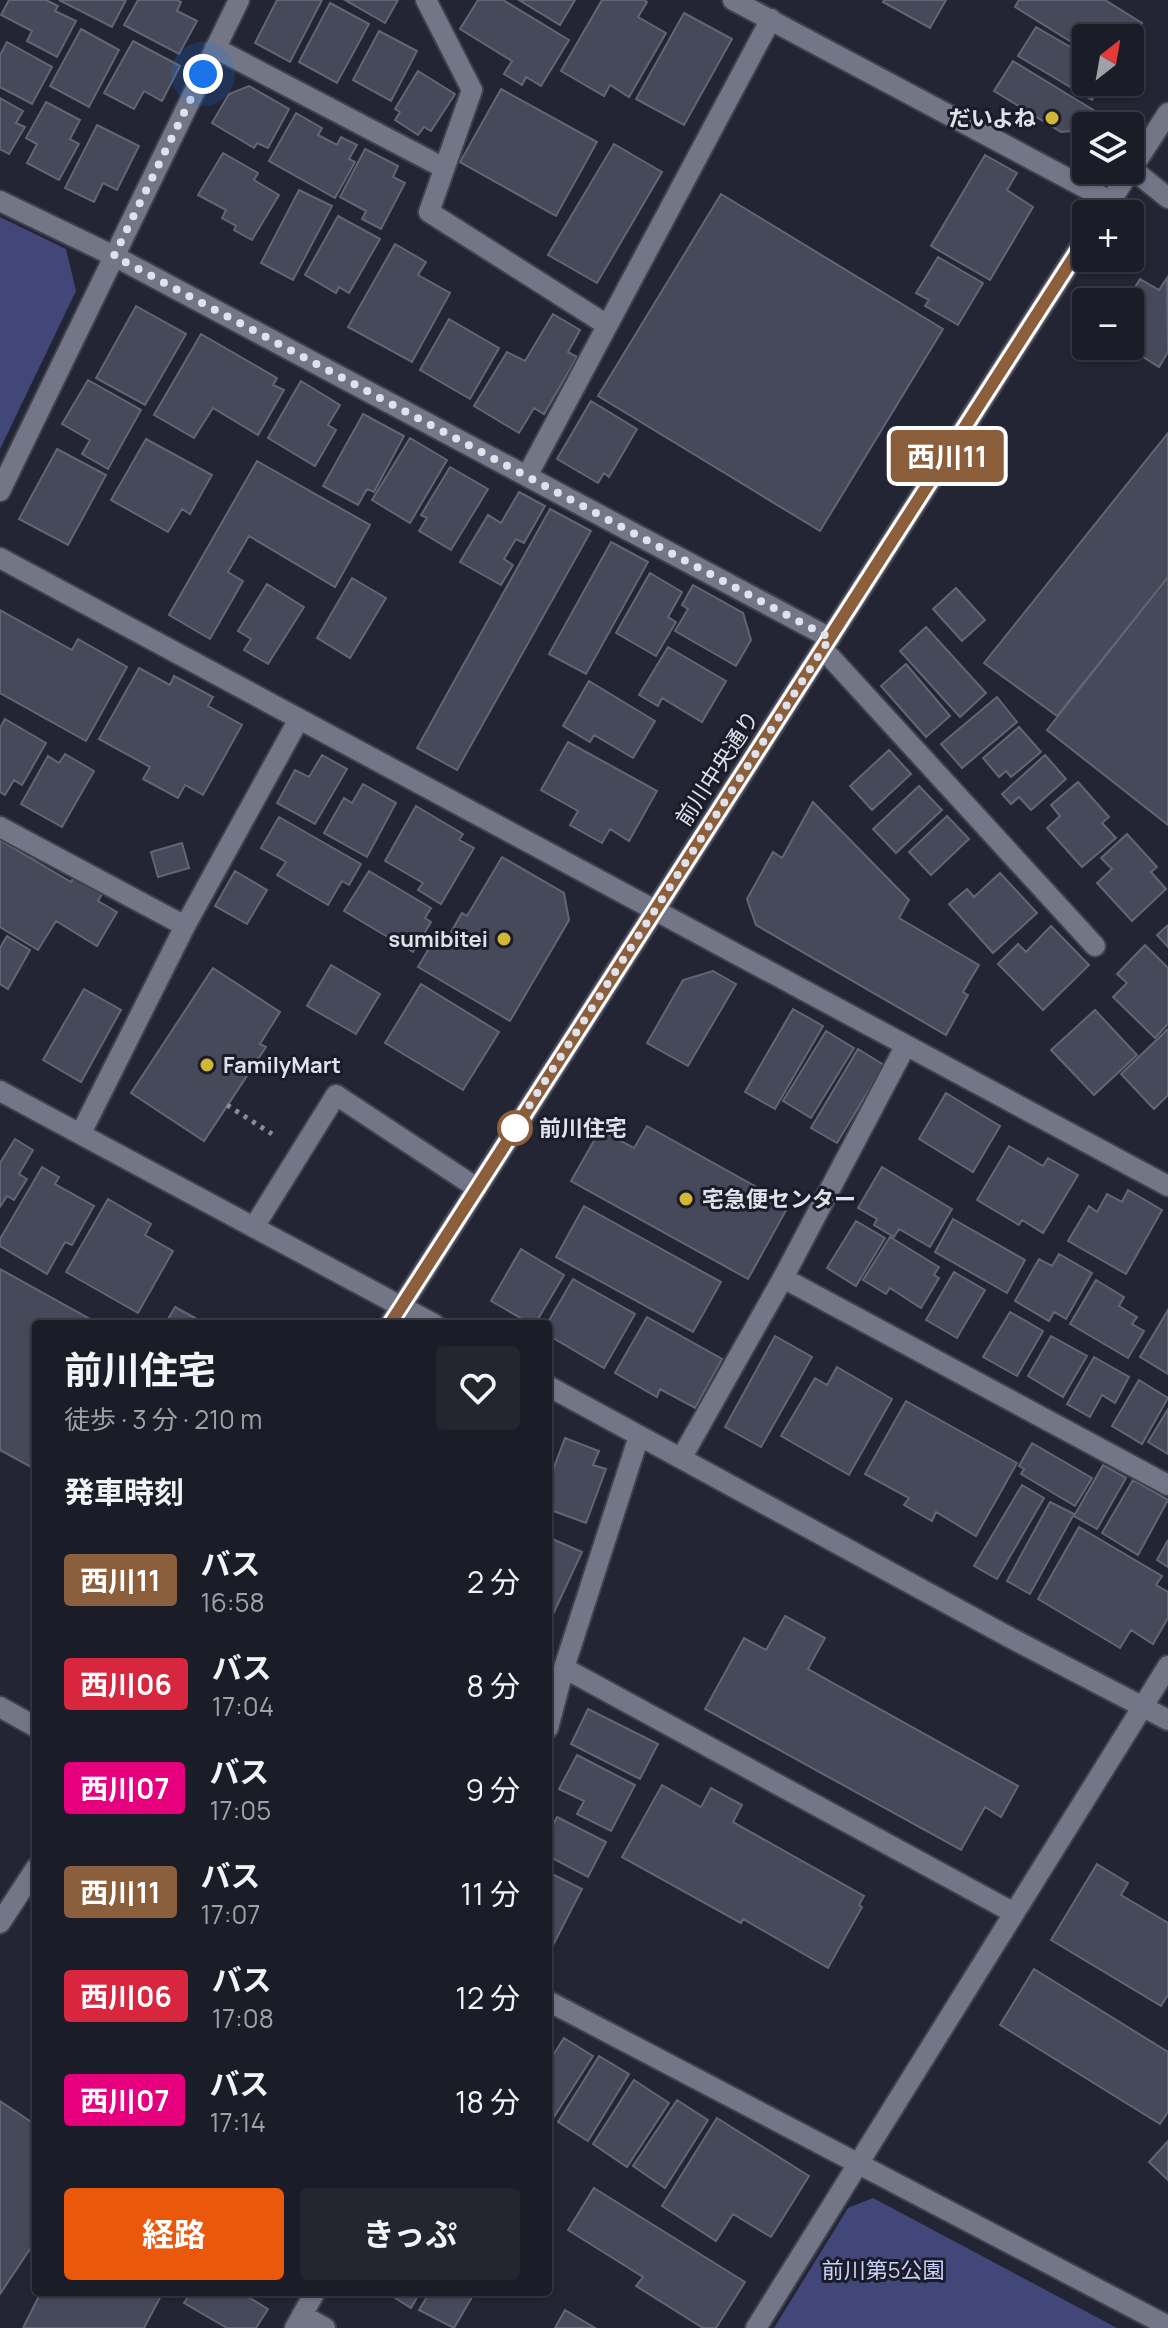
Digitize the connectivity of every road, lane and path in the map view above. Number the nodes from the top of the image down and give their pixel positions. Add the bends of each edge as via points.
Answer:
1 (239, 0) edge
2 (426, 0) edge
3 (733, 0) edge
4 (771, 19) junction
5 (215, 48) junction
6 (1168, 113) edge
7 (1144, 150) edge
8 (444, 168) junction
9 (1144, 179) edge
10 (1168, 198) edge
11 (1094, 200) edge
12 (0, 201) edge
13 (114, 256) junction
14 (1072, 260) edge
15 (607, 325) junction
16 (527, 476) junction
17 (0, 491) edge
18 (0, 558) edge
19 (826, 643) junction
20 (299, 719) junction
21 (0, 827) edge
22 (654, 910) junction
23 (185, 926) junction
24 (1095, 946) dead end
25 (906, 1045) junction
26 (0, 1091) edge
27 (227, 1105) dead end
28 (81, 1133) junction
29 (300, 1152) junction
30 (1168, 1186) edge
31 (477, 1188) junction
32 (254, 1227) junction
33 (783, 1278) junction
34 (396, 1315) edge
35 (417, 1320) edge
36 (552, 1388) edge
37 (639, 1436) junction
38 (682, 1457) junction
39 (1168, 1485) edge
40 (1168, 1666) edge
41 (564, 1668) junction
42 (1143, 1706) junction
43 (0, 1707) edge
44 (552, 1713) edge
45 (1168, 1720) edge
46 (32, 1725) edge
47 (32, 1874) edge
48 (1014, 1913) junction
49 (0, 1923) edge
50 (552, 2003) edge
51 (859, 2163) junction
52 (313, 2296) edge
53 (299, 2321) edge
54 (1168, 2326) edge
55 (325, 2328) edge
56 (756, 2328) edge

1 - 5 street
2 - 8 street via 472,90
3 - 4 street
4 - 11 street
4 - 15 street
5 - 8 street
5 - 13 street
6 - 7 street
8 - 15 street via 429,212
9 - 10 street
12 - 13 street
13 - 16 street
13 - 17 street
14 - 19 street, 前川中央通り
15 - 16 street
16 - 19 street
18 - 20 street
19 - 22 street, 前川中央通り
19 - 24 street
20 - 22 street
20 - 23 street
21 - 23 street
22 - 25 street
22 - 31 street, 前川中央通り
23 - 28 street
25 - 30 street
25 - 33 street
26 - 28 street
27 - 29 path
28 - 32 street
29 - 31 street via 336,1095
29 - 32 street
31 - 34 street, 前川中央通り
32 - 34 street
33 - 38 street
33 - 39 street
34 - 35 street
36 - 37 street
37 - 38 street
37 - 41 street
38 - 42 street
40 - 42 street
41 - 44 street
41 - 48 street
42 - 45 street
42 - 48 street
43 - 46 street
47 - 49 street
48 - 51 street
50 - 51 street
51 - 54 street
51 - 56 street
52 - 53 street
53 - 55 street

